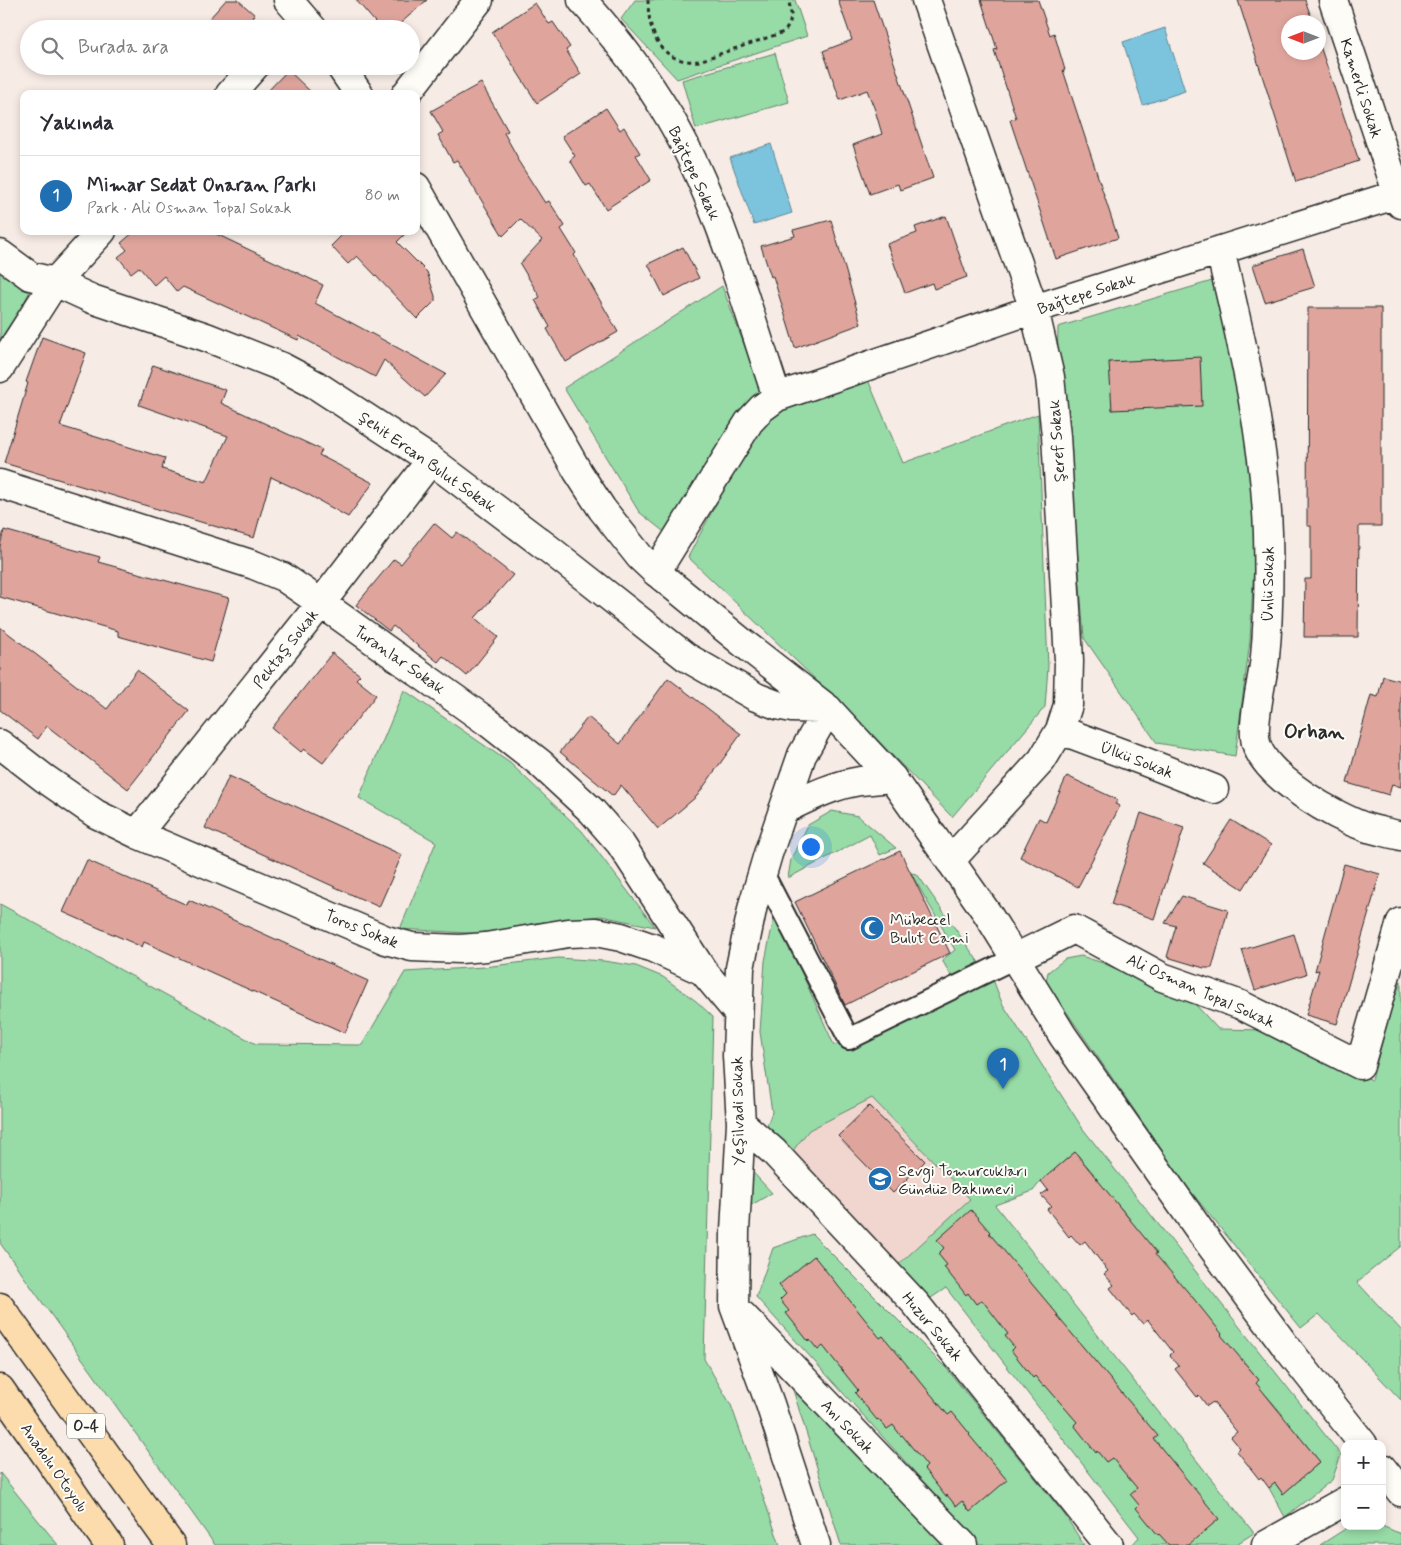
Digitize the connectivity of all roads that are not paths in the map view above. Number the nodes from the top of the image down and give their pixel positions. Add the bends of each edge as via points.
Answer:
1 (479, 0) edge
2 (582, 0) edge
3 (926, 0) edge
4 (1333, 0) edge
5 (247, 75) edge
6 (346, 75) edge
7 (234, 90) edge
8 (356, 90) edge
9 (409, 90) edge
10 (420, 194) edge
11 (1399, 199) edge
12 (98, 235) edge
13 (1220, 250) junction
14 (0, 254) edge
15 (55, 282) junction
16 (1034, 309) junction
17 (0, 368) edge
18 (777, 397) junction
19 (431, 460) junction
20 (0, 484) edge
21 (656, 572) junction
22 (321, 603) junction
23 (828, 709) junction
24 (1060, 730) junction
25 (0, 744) edge
26 (892, 778) junction
27 (1214, 789) dead end
28 (783, 810) junction
29 (137, 834) junction
30 (1401, 836) edge
31 (950, 861) junction
32 (762, 873) junction
33 (1401, 922) edge
34 (1015, 958) junction
35 (703, 971) junction
36 (738, 1013) junction
37 (741, 1123) junction
38 (734, 1306) junction
39 (0, 1307) edge
40 (0, 1388) edge
41 (1360, 1440) edge
42 (1341, 1503) edge
43 (1279, 1542) edge
44 (109, 1545) edge
45 (171, 1545) edge
46 (816, 1545) edge
47 (962, 1545) edge
48 (1108, 1545) edge

1 - 9 street
2 - 18 street, Bağtepe Sokak via 638,69 686,148 722,232
3 - 16 street, Şeref Sokak
4 - 11 street, Kamerli Sokak
5 - 7 street
6 - 8 street
10 - 21 street via 578,472 618,529
11 - 13 street, Bağtepe Sokak
12 - 15 street
13 - 16 street, Bağtepe Sokak
13 - 30 street, Ünlü Sokak via 1242,344 1265,476 1268,603 1256,743 1263,757 1280,776 1308,798 1367,828
14 - 15 street, Şehit Ercan Bulut Sokak via 30,276
15 - 17 street
15 - 19 street, Şehit Ercan Bulut Sokak via 92,299 282,367 316,385
16 - 18 street, Bağtepe Sokak
16 - 24 street, Şeref Sokak via 1050,377 1057,446 1069,660 1068,706
18 - 21 street, Bağtepe Sokak via 749,422
19 - 22 street, Pektaş Sokak
19 - 23 street, Şehit Ercan Bulut Sokak via 686,657 777,706
20 - 22 street, Turanlar Sokak via 254,564 283,577
21 - 23 street
22 - 29 street, Pektaş Sokak
22 - 35 street, Turanlar Sokak via 489,723 540,763 592,811 620,843
23 - 26 street
23 - 28 street, Yeşilvadi Sokak via 802,755
24 - 27 street, Ülkü Sokak
24 - 31 street, Şeref Sokak via 1042,760
25 - 29 street, Toros Sokak via 96,814
26 - 28 street via 838,787
26 - 31 street
28 - 32 street, Yeşilvadi Sokak
29 - 35 street, Toros Sokak via 386,940 412,947 486,947 568,932 596,932 653,948
31 - 34 street
32 - 34 street via 850,1039
32 - 36 street, Yeşilvadi Sokak via 740,968
33 - 34 street, Ali Osman Topal Sokak via 1360,1065 1241,1005 1162,977 1074,929
34 - 41 street via 1063,1036 1203,1235
35 - 36 street, Toros Sokak
36 - 37 street, Yeşilvadi Sokak via 736,1056
37 - 38 street, Yeşilvadi Sokak
37 - 48 street, Huzur Sokak via 774,1152 916,1304
38 - 46 street, Yeşilvadi Sokak
38 - 47 street, Anı Sokak
39 - 45 highway, O-4
40 - 44 highway, Anadolu Otoyolu
42 - 43 street

